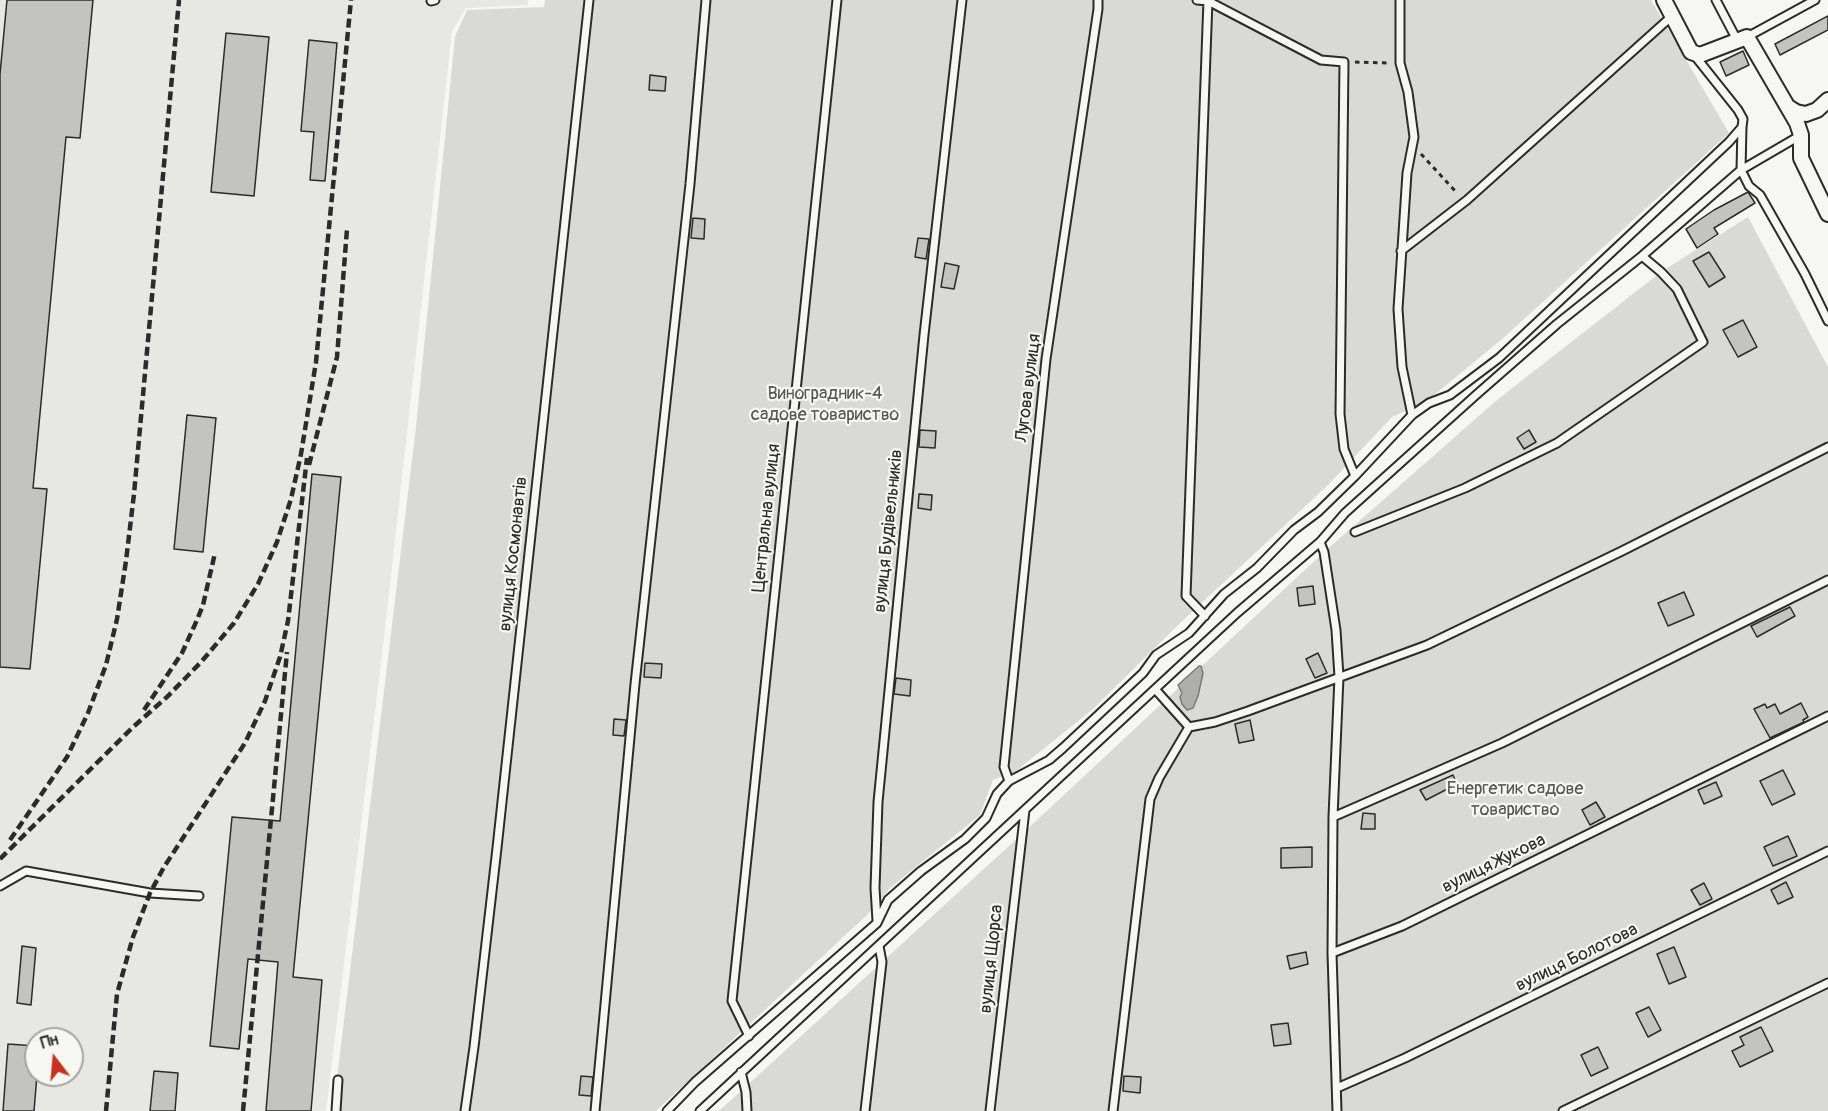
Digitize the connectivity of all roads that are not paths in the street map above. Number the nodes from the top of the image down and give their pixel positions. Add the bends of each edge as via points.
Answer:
1 (589, 0) edge
2 (706, 0) edge
3 (837, 0) edge
4 (962, 0) edge
5 (1098, 0) edge
6 (1197, 0) edge
7 (1400, 0) edge
8 (1664, 0) edge
9 (1716, 0) edge
10 (1815, 0) edge
11 (1208, 1) edge
12 (1672, 16) junction
13 (1742, 38) junction
14 (1691, 51) junction
15 (1828, 100) edge
16 (1788, 107) junction
17 (1817, 110) junction
18 (1742, 127) junction
19 (1801, 135) junction
20 (1741, 170) junction
21 (1828, 214) edge
22 (1401, 251) junction
23 (1642, 256) junction
24 (1828, 321) edge
25 (1412, 415) junction
26 (1828, 447) edge
27 (1355, 476) junction
28 (1355, 532) dead end
29 (1320, 542) junction
30 (1828, 580) edge
31 (1205, 616) junction
32 (1339, 677) junction
33 (1155, 689) junction
34 (1828, 716) edge
35 (1189, 727) junction
36 (1009, 781) junction
37 (1024, 810) junction
38 (1333, 817) junction
39 (1828, 851) edge
40 (0, 886) edge
41 (199, 896) dead end
42 (877, 924) junction
43 (879, 946) junction
44 (1332, 953) junction
45 (1828, 983) edge
46 (749, 1036) junction
47 (741, 1072) junction
48 (338, 1080) dead end
49 (1337, 1088) junction
50 (336, 1111) edge
51 (465, 1111) edge
52 (595, 1111) edge
53 (667, 1111) edge
54 (700, 1111) edge
55 (747, 1111) edge
56 (865, 1111) edge
57 (990, 1111) edge
58 (1113, 1111) edge
59 (1337, 1111) edge
60 (1563, 1111) edge

1 - 51 lane, вулиця Космонавтів
2 - 52 lane
3 - 46 lane, Центральна вулиця via 732,1001
4 - 42 lane, вулиця Будівельників via 879,790
5 - 36 lane, Лугова вулиця via 1046,359 1004,767
6 - 11 lane
7 - 22 lane via 1400,63 1414,136
8 - 12 street
9 - 13 lane
10 - 13 lane
11 - 27 lane via 1321,60 1344,62 1340,414 1344,449
11 - 31 lane via 1186,596
12 - 14 street
12 - 22 lane via 1467,200
13 - 14 street via 1700,55
13 - 16 street
14 - 18 lane via 1738,110
15 - 17 street
16 - 17 street via 1806,114
16 - 19 street
17 - 19 street
18 - 20 lane
18 - 25 lane via 1499,357 1450,395
19 - 20 lane
19 - 21 street via 1801,158
20 - 23 lane
20 - 24 lane via 1749,186 1760,195
22 - 25 lane via 1399,338
23 - 28 lane via 1677,289 1703,342 1557,443 1465,488
23 - 29 lane via 1476,394 1345,513
25 - 27 lane
26 - 32 lane via 1427,645
27 - 31 lane via 1224,594
29 - 32 lane via 1336,630
29 - 33 lane
30 - 38 lane via 1502,743
31 - 36 lane via 1189,633 1156,655 1143,673 1049,760
32 - 35 lane via 1215,722
32 - 38 lane
33 - 35 lane
33 - 37 lane
34 - 44 lane, вулиця Жукова via 1402,926
35 - 58 lane via 1150,799
36 - 42 lane via 997,794 986,818 888,900
37 - 43 lane
37 - 57 lane, вулиця Щорса
38 - 44 lane
39 - 49 lane, вулиця Болотова
40 - 41 lane via 26,871 150,893
42 - 46 lane
43 - 47 lane
43 - 56 lane via 882,962
44 - 49 lane
45 - 60 lane
46 - 53 lane
47 - 54 lane
47 - 55 lane
48 - 50 lane
49 - 59 lane

